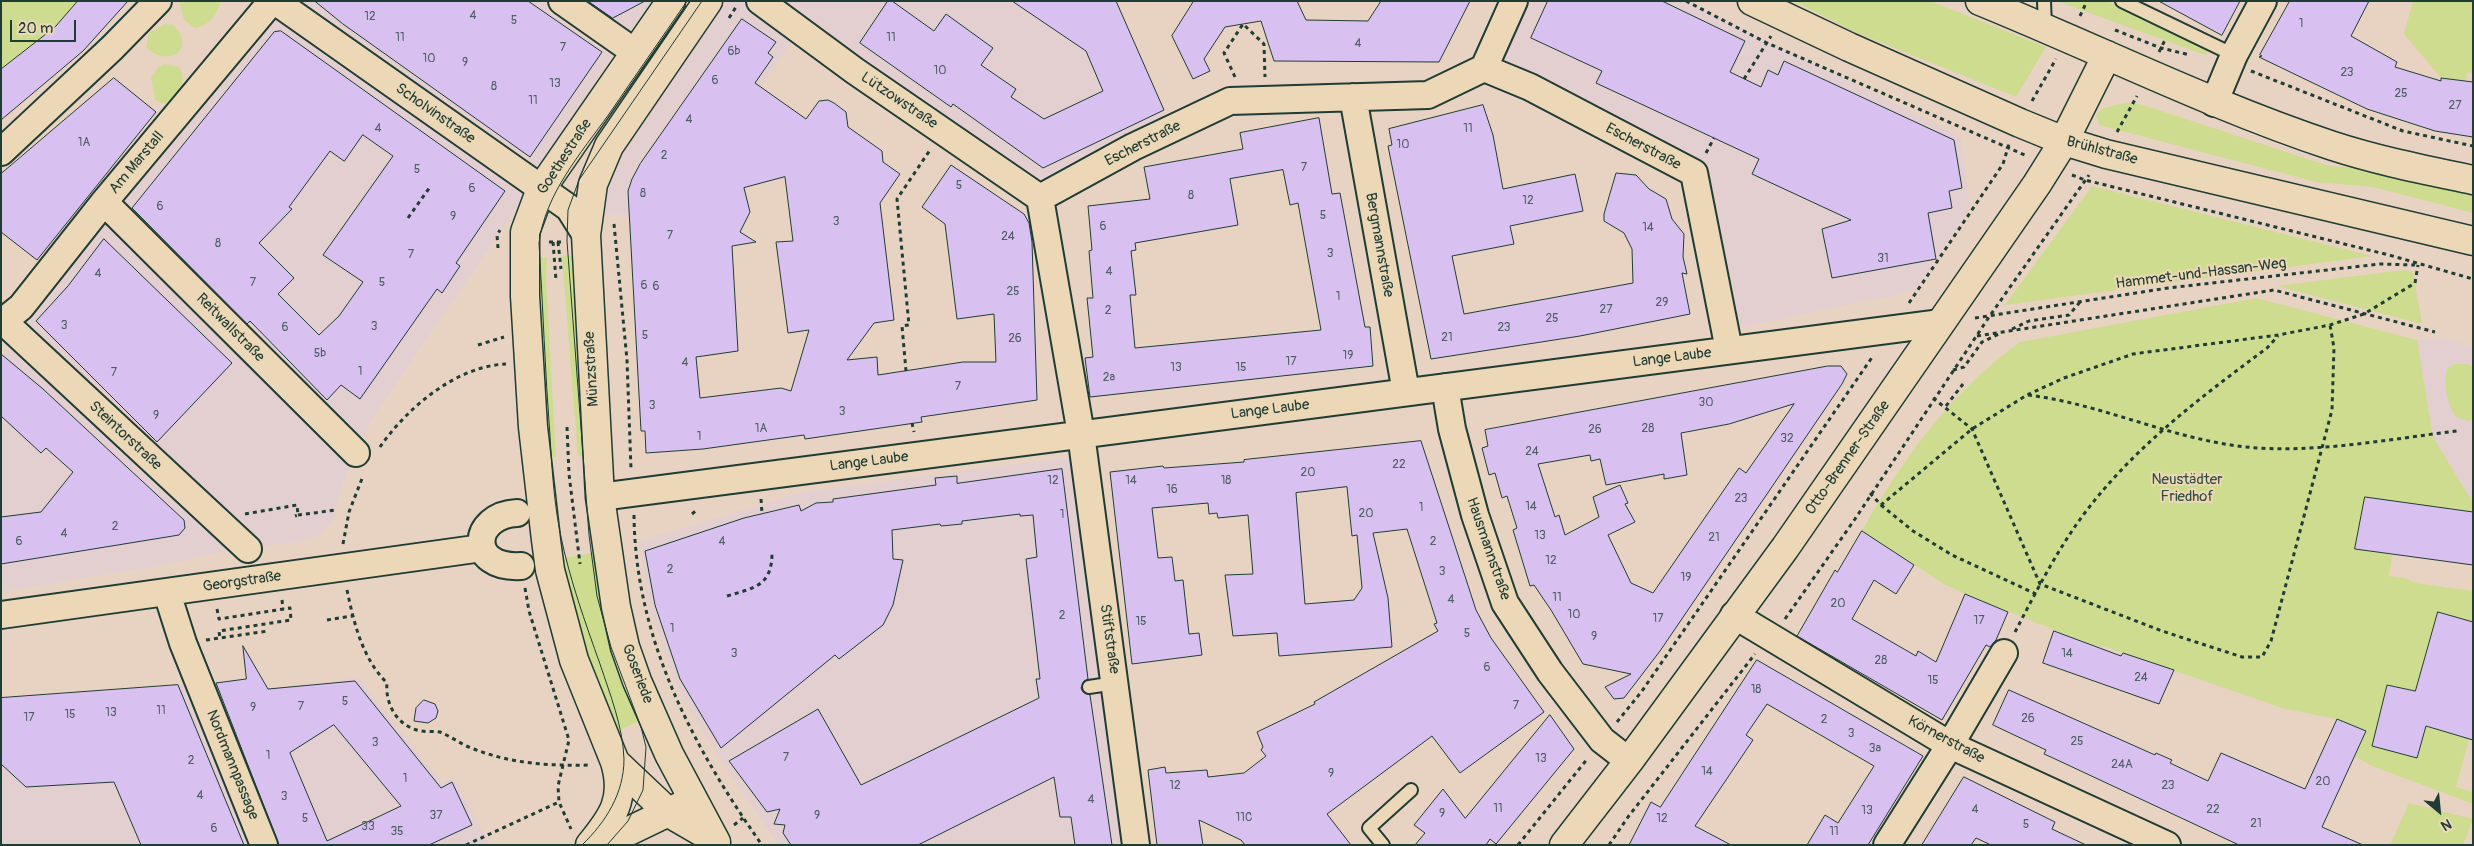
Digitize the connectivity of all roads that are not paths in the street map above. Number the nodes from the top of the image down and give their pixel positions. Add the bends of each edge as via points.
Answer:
1 (158, 1) edge
2 (274, 1) edge
3 (562, 1) edge
4 (671, 1) edge
5 (708, 1) edge
6 (760, 1) edge
7 (1514, 1) edge
8 (1752, 1) edge
9 (1980, 1) edge
10 (2122, 1) edge
11 (2263, 1) edge
12 (2056, 17) edge
13 (636, 53) junction
14 (2107, 55) junction
15 (2232, 60) junction
16 (1484, 68) junction
17 (661, 70) junction
18 (1353, 97) junction
19 (2214, 103) junction
20 (2064, 141) junction
21 (1, 152) edge
22 (2473, 180) edge
23 (541, 189) junction
24 (1040, 198) junction
25 (104, 202) junction
26 (586, 238) junction
27 (2473, 241) edge
28 (2, 322) edge
29 (1941, 323) junction
30 (1729, 350) junction
31 (1446, 387) junction
32 (1406, 392) junction
33 (1081, 434) junction
34 (356, 453) dead end
35 (600, 497) junction
36 (517, 513) dead end
37 (546, 540) joint
38 (482, 548) junction
39 (248, 549) dead end
40 (521, 566) dead end
41 (166, 593) junction
42 (1, 615) edge
43 (1734, 615) junction
44 (2004, 653) road end
45 (1114, 683) junction
46 (1089, 687) dead end
47 (1950, 745) junction
48 (1629, 761) junction
49 (606, 763) junction
50 (1411, 790) dead end
51 (694, 800) junction
52 (669, 813) junction
53 (594, 842) edge
54 (716, 842) edge
55 (1572, 842) edge
56 (264, 845) edge
57 (1136, 845) edge
58 (1383, 845) edge
59 (1887, 845) edge
60 (2167, 845) edge

1 - 21 street
2 - 23 street, Scholvinstraße
2 - 25 street, Am Marstall
3 - 13 street
4 - 13 street, Goethestraße
5 - 17 street, Goethestraße
6 - 24 street, Lützowstraße via 855,71
7 - 16 street
8 - 20 street, Brühlstraße
9 - 12 street
10 - 15 lane
11 - 15 street
12 - 14 street
13 - 17 street
13 - 23 street, Goethestraße
14 - 19 street
14 - 20 street, Otto-Brenner-Straße
15 - 19 street
16 - 18 street, Escherstraße via 1428,95
16 - 30 street, Escherstraße via 1530,87 1694,173
17 - 26 street, Goethestraße via 609,146 593,184
18 - 24 street, Escherstraße via 1230,101
18 - 32 street, Bergmannstraße
19 - 22 street via 2373,158
20 - 27 street, Brühlstraße via 2106,154
20 - 29 street, Otto-Brenner-Straße
23 - 26 street, Scholvinstraße via 569,208
23 - 37 street, Goethestraße via 524,232 511,244 528,335 533,427
24 - 33 street
25 - 28 street, Am Marstall via 21,306
25 - 34 street, Reitwallstraße
26 - 35 street, Münzstraße
28 - 39 street, Steintorstraße
29 - 30 street, Lange Laube
29 - 43 street, Otto-Brenner-Straße via 1821,497
30 - 31 street, Lange Laube
31 - 32 street, Lange Laube
31 - 48 street, Hausmannstraße via 1452,429 1475,515 1505,603 1550,672 1602,740
32 - 33 street, Lange Laube
33 - 35 street, Lange Laube
33 - 45 street, Stiftstraße
35 - 51 street, Goseriede via 606,552 625,647 669,754
36 - 38 street via 504,515 485,528 481,537
37 - 49 street, Goseriede via 550,570 574,660
38 - 40 street via 494,563
38 - 41 street, Georgstraße
41 - 42 street, Georgstraße
41 - 56 street, Nordmannpassage
43 - 47 street, Körnerstraße
43 - 48 street, Otto-Brenner-Straße
44 - 47 street
45 - 46 lane
45 - 57 street, Stiftstraße
47 - 59 street
47 - 60 street, Körnerstraße
48 - 55 street, Otto-Brenner-Straße
49 - 52 street, Goseriede
49 - 53 street via 620,780 615,809
50 - 58 lane via 1369,828
51 - 52 street
51 - 54 street, Goseriede
52 - 53 street
52 - 54 street, Goseriede

